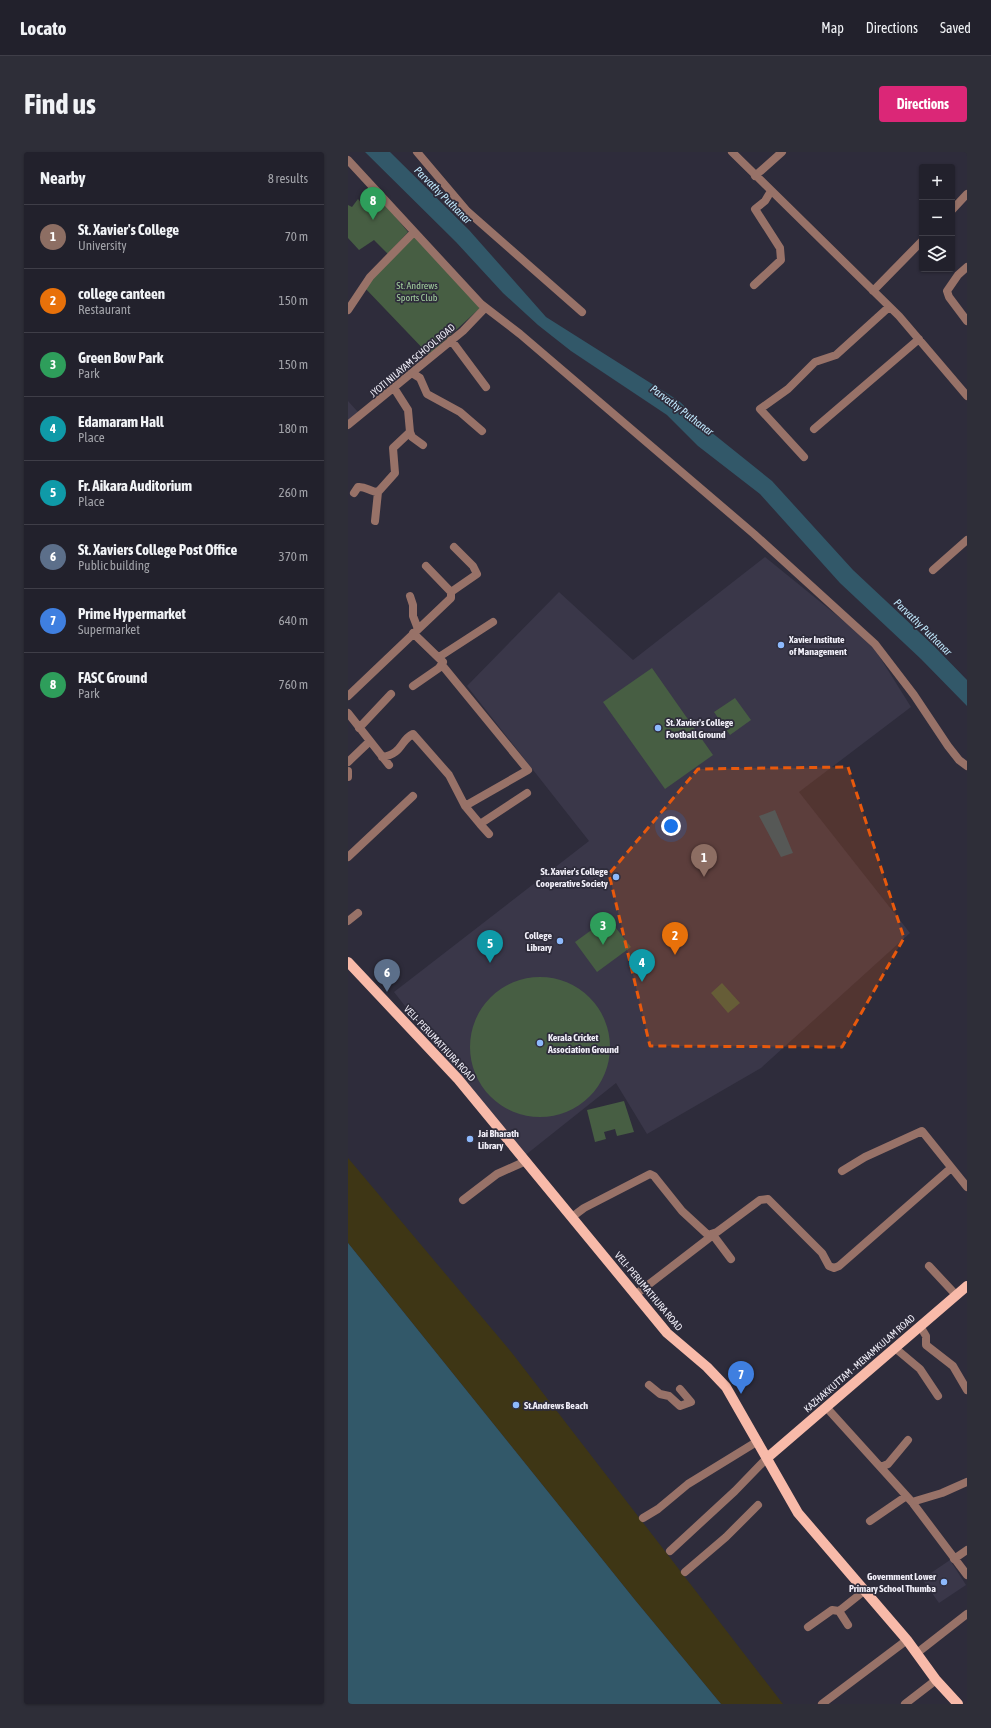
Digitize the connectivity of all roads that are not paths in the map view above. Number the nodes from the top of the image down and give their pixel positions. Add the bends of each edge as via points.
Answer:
1 (417, 152) edge
2 (782, 152) edge
3 (735, 153) edge
4 (348, 161) edge
5 (755, 176) junction
6 (771, 191) junction
7 (967, 194) edge
8 (955, 207) edge
9 (414, 232) junction
10 (919, 244) edge
11 (967, 267) edge
12 (754, 285) dead end
13 (873, 291) junction
14 (890, 306) junction
15 (485, 308) junction
16 (348, 310) edge
17 (582, 312) dead end
18 (967, 321) edge
19 (919, 339) junction
20 (451, 340) junction
21 (412, 373) junction
22 (486, 387) dead end
23 (394, 388) junction
24 (967, 396) edge
25 (348, 425) edge
26 (814, 430) dead end
27 (482, 431) dead end
28 (410, 432) junction
29 (423, 445) dead end
30 (804, 457) dead end
31 (378, 492) junction
32 (354, 493) dead end
33 (375, 521) dead end
34 (967, 540) edge
35 (454, 546) dead end
36 (426, 566) dead end
37 (933, 570) dead end
38 (451, 592) junction
39 (410, 596) dead end
40 (493, 622) dead end
41 (416, 631) junction
42 (441, 661) junction
43 (413, 686) dead end
44 (391, 694) dead end
45 (348, 696) edge
46 (348, 713) edge
47 (359, 728) junction
48 (370, 741) junction
49 (382, 757) junction
50 (348, 762) edge
51 (389, 765) dead end
52 (967, 766) edge
53 (348, 771) edge
54 (348, 777) edge
55 (527, 792) dead end
56 (413, 796) dead end
57 (465, 806) junction
58 (480, 824) junction
59 (490, 834) dead end
60 (348, 857) edge
61 (358, 913) dead end
62 (348, 921) edge
63 (348, 962) edge
64 (526, 1161) junction
65 (951, 1168) junction
66 (842, 1171) dead end
67 (967, 1188) edge
68 (463, 1200) dead end
69 (572, 1217) junction
70 (713, 1235) junction
71 (731, 1259) dead end
72 (929, 1266) dead end
73 (967, 1286) edge
74 (635, 1295) junction
75 (956, 1295) junction
76 (920, 1326) junction
77 (895, 1348) junction
78 (649, 1385) dead end
79 (680, 1389) dead end
80 (967, 1390) edge
81 (938, 1396) dead end
82 (826, 1407) junction
83 (908, 1440) dead end
84 (758, 1441) junction
85 (767, 1458) junction
86 (881, 1467) junction
87 (967, 1482) edge
88 (908, 1500) junction
89 (758, 1505) dead end
90 (643, 1518) dead end
91 (870, 1521) dead end
92 (967, 1550) edge
93 (670, 1551) dead end
94 (954, 1559) junction
95 (685, 1572) dead end
96 (967, 1576) edge
97 (864, 1591) junction
98 (839, 1611) junction
99 (967, 1614) edge
100 (848, 1625) dead end
101 (808, 1627) dead end
102 (907, 1640) junction
103 (917, 1653) junction
104 (936, 1680) junction
105 (822, 1704) edge
106 (905, 1704) edge
107 (958, 1704) edge

1 - 17 street via 467,211
2 - 5 street
3 - 5 street
4 - 9 street
5 - 6 street
6 - 12 street via 765,201 755,209 780,248 781,260
6 - 13 street
7 - 8 street
9 - 15 street
9 - 16 street via 370,277
10 - 13 street
11 - 18 street via 947,291
13 - 14 street
14 - 19 street
14 - 30 street via 836,355 815,362 788,389 760,409
15 - 20 street, JYOTI NILAYAM SCHOOL ROAD
15 - 52 street via 520,334 754,534 875,644 914,695 948,746
19 - 24 street
19 - 26 street
20 - 21 street, JYOTI NILAYAM SCHOOL ROAD
20 - 22 street
21 - 23 street, JYOTI NILAYAM SCHOOL ROAD
21 - 27 street via 420,378 427,394 460,412
23 - 25 street, JYOTI NILAYAM SCHOOL ROAD
23 - 28 street via 408,410
28 - 29 street via 412,437
28 - 31 street via 393,448 395,473
31 - 32 street via 364,486 358,487
31 - 33 street
34 - 37 street
35 - 38 street via 477,574
36 - 38 street
38 - 41 street via 448,601
39 - 41 street
40 - 42 street
41 - 42 street
41 - 45 street
42 - 43 street
42 - 57 street via 528,770
44 - 47 street
46 - 47 street
47 - 48 street
48 - 49 street
48 - 50 street
49 - 51 street
49 - 57 street via 392,756 408,736 413,734 449,775
53 - 54 street
55 - 58 street
56 - 60 street
57 - 58 street
58 - 59 street
61 - 62 street
63 - 64 main road, VELI- PERUMATHURA ROAD via 458,1078
64 - 68 street via 497,1174
64 - 69 main road, VELI- PERUMATHURA ROAD
65 - 66 street via 922,1131 865,1157
65 - 67 street
65 - 70 street via 836,1268 831,1268 822,1253 768,1199 760,1200
69 - 70 street via 584,1208 650,1174 682,1211 705,1233
69 - 74 main road, VELI- PERUMATHURA ROAD
70 - 71 street
70 - 74 street
72 - 75 street
73 - 75 main road, KAZHAKKUTTAM - MENAMKULAM ROAD
74 - 84 main road, VELI- PERUMATHURA ROAD via 667,1333 707,1366 726,1387
75 - 76 main road, KAZHAKKUTTAM - MENAMKULAM ROAD
76 - 77 main road, KAZHAKKUTTAM - MENAMKULAM ROAD
76 - 80 street via 926,1336 926,1346 952,1366
77 - 81 street via 920,1369
77 - 82 main road, KAZHAKKUTTAM - MENAMKULAM ROAD
78 - 79 street via 660,1394 669,1396 680,1406 690,1402
82 - 85 main road, KAZHAKKUTTAM - MENAMKULAM ROAD
82 - 86 street
83 - 86 street via 888,1464
84 - 85 main road, VELI- PERUMATHURA ROAD
84 - 90 street via 688,1484
85 - 93 street
85 - 97 main road, VELI- PERUMATHURA ROAD via 798,1513
86 - 88 street
87 - 88 street via 942,1493
88 - 91 street
88 - 94 street
89 - 95 street
92 - 94 street
94 - 96 street
97 - 98 street
97 - 102 main road, VELI- PERUMATHURA ROAD
98 - 100 street
98 - 101 street via 832,1610
99 - 103 street
102 - 103 main road, VELI- PERUMATHURA ROAD
102 - 105 street
103 - 104 main road, VELI- PERUMATHURA ROAD
104 - 106 street
104 - 107 main road, VELI- PERUMATHURA ROAD

